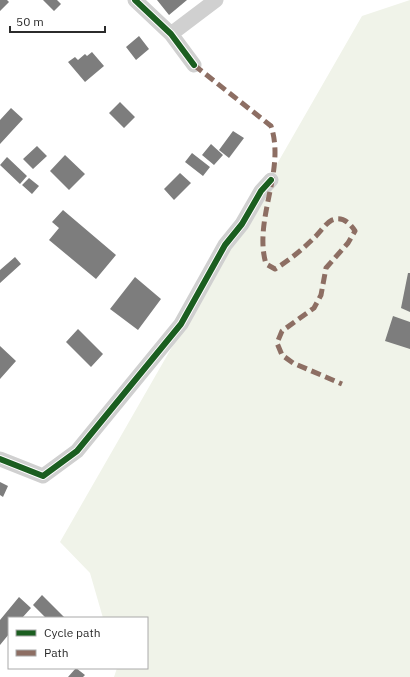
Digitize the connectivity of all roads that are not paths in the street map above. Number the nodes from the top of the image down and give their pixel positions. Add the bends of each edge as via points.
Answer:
1 (135, 0) edge
2 (216, 0) edge
3 (171, 34) junction
4 (194, 64) dead end
5 (271, 180) dead end
6 (0, 459) edge

1 - 3 street
2 - 3 street
3 - 4 street
5 - 6 street via 225,245 181,324 77,451 43,476

